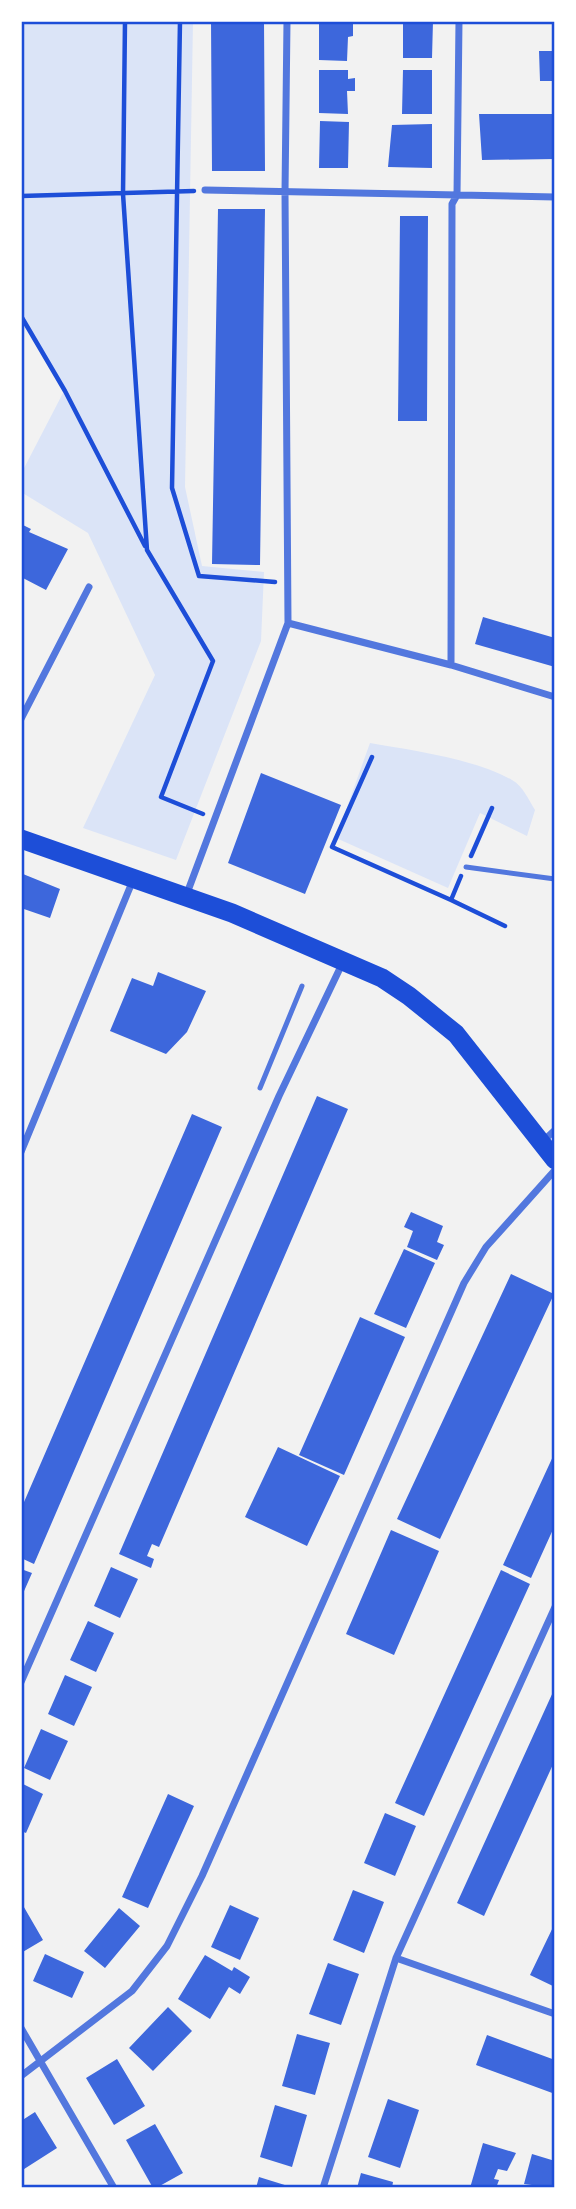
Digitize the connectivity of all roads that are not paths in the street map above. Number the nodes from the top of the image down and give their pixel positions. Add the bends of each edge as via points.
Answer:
1 (288, 21) edge
2 (459, 21) edge
3 (205, 190) road end
4 (285, 192) junction
5 (457, 195) junction
6 (555, 197) edge
7 (89, 587) dead end
8 (288, 623) junction
9 (451, 666) junction
10 (555, 697) edge
11 (21, 719) edge
12 (21, 839) edge
13 (466, 867) road end
14 (134, 878) junction
15 (555, 880) edge
16 (186, 896) junction
17 (344, 960) junction
18 (302, 986) dead end
19 (260, 1088) dead end
20 (549, 1136) edge
21 (21, 1152) edge
22 (555, 1160) edge
23 (555, 1170) edge
24 (555, 1607) edge
25 (21, 1682) edge
26 (396, 1958) junction
27 (555, 2014) edge
28 (21, 2028) edge
29 (40, 2062) junction
30 (21, 2076) edge
31 (114, 2188) edge
32 (323, 2188) edge

1 - 4 street
2 - 5 street
3 - 4 street
4 - 5 street
4 - 8 street
5 - 6 street
5 - 9 street via 452,204
7 - 11 street
8 - 9 street
8 - 16 street
9 - 10 street
12 - 14 highway
13 - 15 lane
14 - 16 highway
14 - 21 street
16 - 17 highway
17 - 20 highway via 409,996 456,1034
17 - 25 street via 279,1096
18 - 19 lane
20 - 22 highway
23 - 29 street via 486,1247 464,1283 167,1946 132,1991
24 - 26 street
26 - 27 street
26 - 32 street
28 - 29 street
29 - 30 street
29 - 31 street

